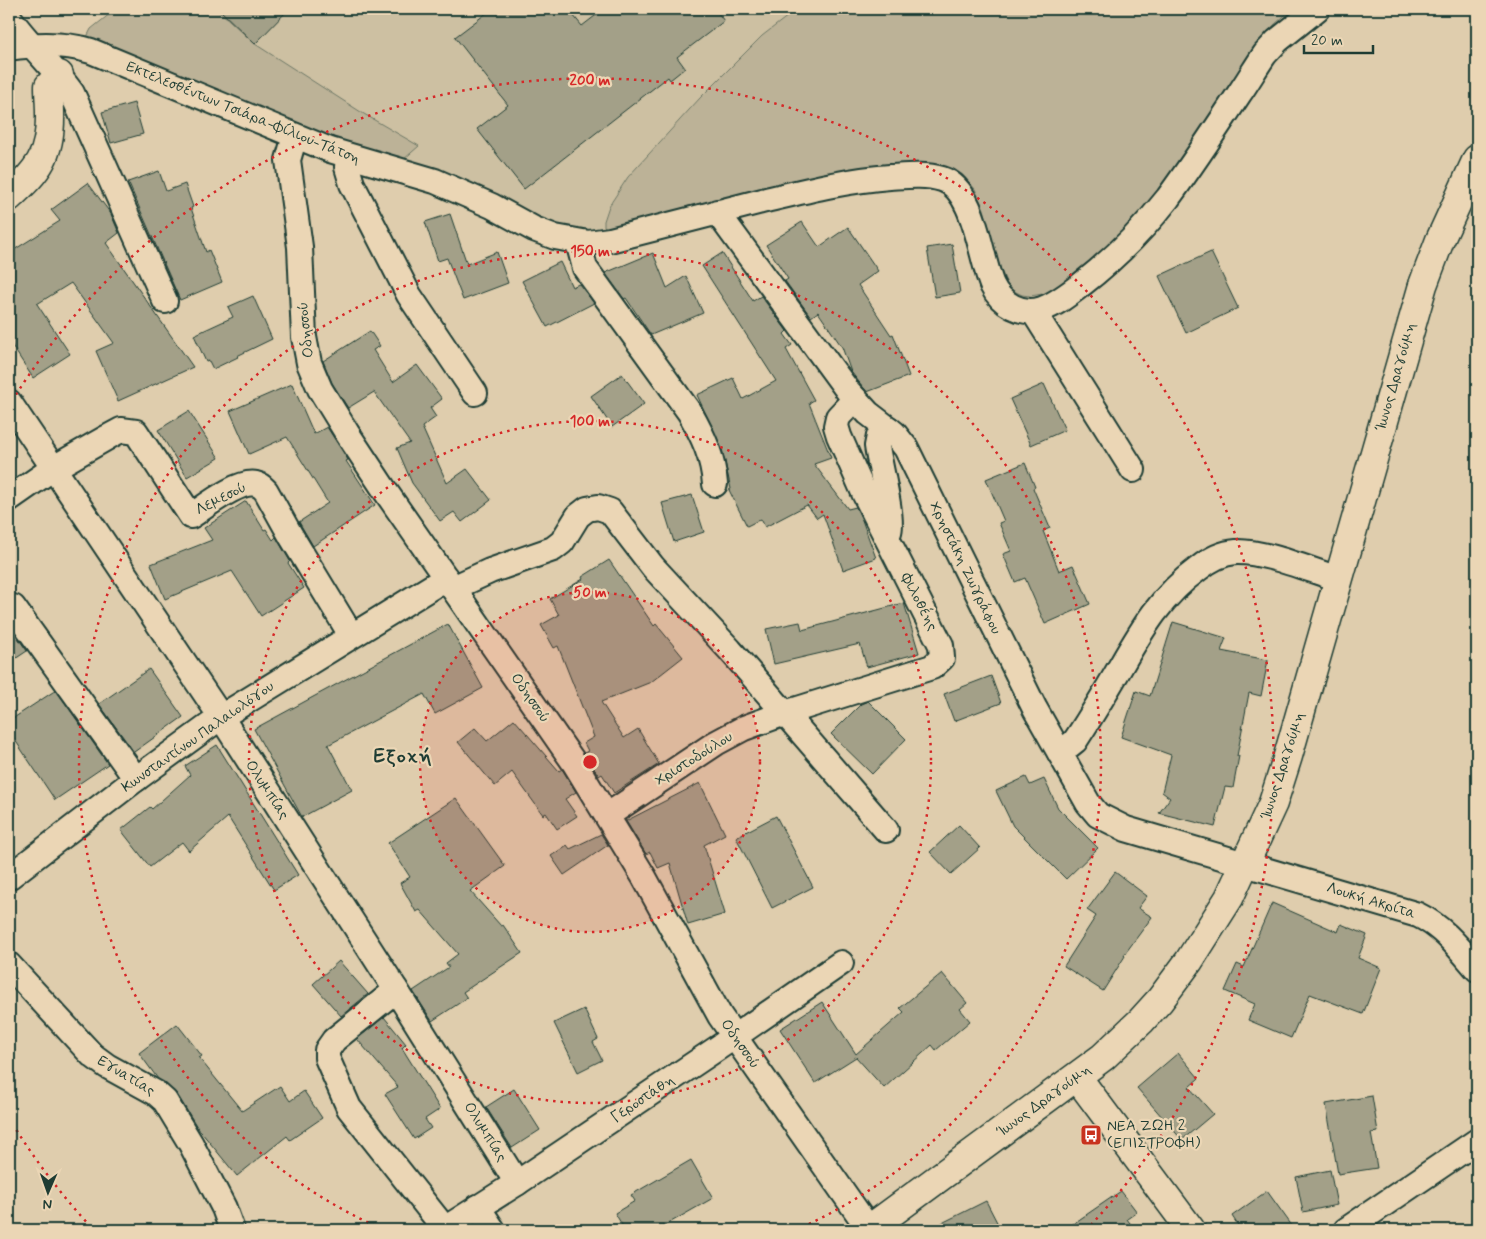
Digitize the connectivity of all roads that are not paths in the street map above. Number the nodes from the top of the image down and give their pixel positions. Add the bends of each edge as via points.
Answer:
1 (1318, 9) edge
2 (9, 17) edge
3 (19, 46) edge
4 (59, 75) junction
5 (295, 136) junction
6 (348, 156) junction
7 (1477, 159) edge
8 (37, 168) junction
9 (9, 176) edge
10 (9, 197) edge
11 (717, 212) junction
12 (578, 242) junction
13 (165, 301) dead end
14 (1033, 311) junction
15 (475, 393) dead end
16 (855, 399) junction
17 (9, 402) edge
18 (889, 429) junction
19 (52, 469) junction
20 (1133, 470) dead end
21 (715, 484) dead end
22 (9, 499) edge
23 (885, 534) junction
24 (1339, 578) junction
25 (449, 583) junction
26 (13, 607) dead end
27 (350, 635) junction
28 (785, 713) junction
29 (221, 717) junction
30 (1060, 753) junction
31 (136, 779) junction
32 (608, 815) junction
33 (886, 830) dead end
34 (1246, 864) junction
35 (9, 877) edge
36 (841, 963) dead end
37 (9, 965) edge
38 (1477, 969) edge
39 (396, 990) junction
40 (734, 1037) junction
41 (1077, 1077) junction
42 (1477, 1141) edge
43 (517, 1183) junction
44 (478, 1207) junction
45 (1361, 1226) edge
46 (232, 1230) edge
47 (444, 1230) edge
48 (494, 1230) edge
49 (869, 1230) edge
50 (1191, 1230) edge

1 - 14 street via 1265,54 1168,198 1124,248 1072,292 1054,304
2 - 3 street
3 - 4 street
3 - 5 street, Εκτελεσθέντων Τσιάρα-Φίλιου-Τάτση via 57,45 91,51
4 - 8 main road via 50,86 48,144
4 - 13 street via 80,108
5 - 6 street, Εκτελεσθέντων Τσιάρα-Φίλιου-Τάτση
5 - 25 street, Οδησσού via 288,160 300,247 304,338 309,363 320,389 347,433
6 - 12 street, Εκτελεσθέντων Τσιάρα-Φίλιου-Τάτση via 435,181 541,232
6 - 15 street via 347,167 352,184 409,295
7 - 24 main road, Ίωνος Δραγούμη via 1423,285
8 - 9 main road
8 - 10 main road
11 - 12 street, Εκτελεσθέντων Τσιάρα-Φίλιου-Τάτση via 610,240
11 - 14 street, Εκτελεσθέντων Τσιάρα-Φίλιου-Τάτση via 858,180 934,176 960,192 996,292 1006,303
11 - 16 street, Χρηστάκη Ζωγράφου
12 - 21 street via 585,268 690,413 709,451
14 - 20 street
16 - 18 street, Χρηστάκη Ζωγράφου
16 - 23 street, Φιλοθέης via 840,413 836,421 837,430
17 - 19 street, Ολυμπίας
18 - 23 street via 879,436 877,442 890,528
18 - 30 street, Χρηστάκη Ζωγράφου via 906,448
19 - 22 street, Λεμεσού
19 - 27 street, Λεμεσού via 121,430 136,432 191,516 240,486 261,486
19 - 29 street, Ολυμπίας
23 - 28 street, Φιλοθέης via 941,645 942,658 932,667
24 - 30 street via 1244,553 1225,554 1205,563 1175,587 1152,614 1075,741
24 - 34 main road, Ίωνος Δραγούμη via 1280,784
25 - 27 street, Κωνσταντίνου Παλαιολόγου
25 - 28 street, Κωνσταντίνου Παλαιολόγου via 553,549 562,542 582,512 604,508
25 - 32 street, Οδησσού
26 - 31 street
27 - 29 street, Κωνσταντίνου Παλαιολόγου
28 - 32 street, Χριστοδούλου via 716,743
28 - 33 street
29 - 31 street, Κωνσταντίνου Παλαιολόγου
29 - 39 street, Ολυμπίας
30 - 34 street, Χρηστάκη Ζωγράφου via 1092,810 1104,819 1126,829
31 - 35 street, Κωνσταντίνου Παλαιολόγου
32 - 40 street, Οδησσού
34 - 38 street, Λουκή Ακρίτα via 1418,915 1442,930
34 - 41 main road, Ίωνος Δραγούμη via 1214,922 1160,1000 1123,1039
36 - 40 street, Γεροστάθη
37 - 46 street, Εγνατίας via 92,1055 165,1101 191,1144
39 - 43 street, Ολυμπίας
39 - 47 street via 334,1040 327,1050 327,1058 349,1108
40 - 43 street, Γεροστάθη
40 - 49 street, Οδησσού
41 - 49 main road, Ίωνος Δραγούμη
41 - 50 main road
42 - 45 street
43 - 44 street, Γεροστάθη
44 - 47 street, Γεροστάθη
44 - 48 street

